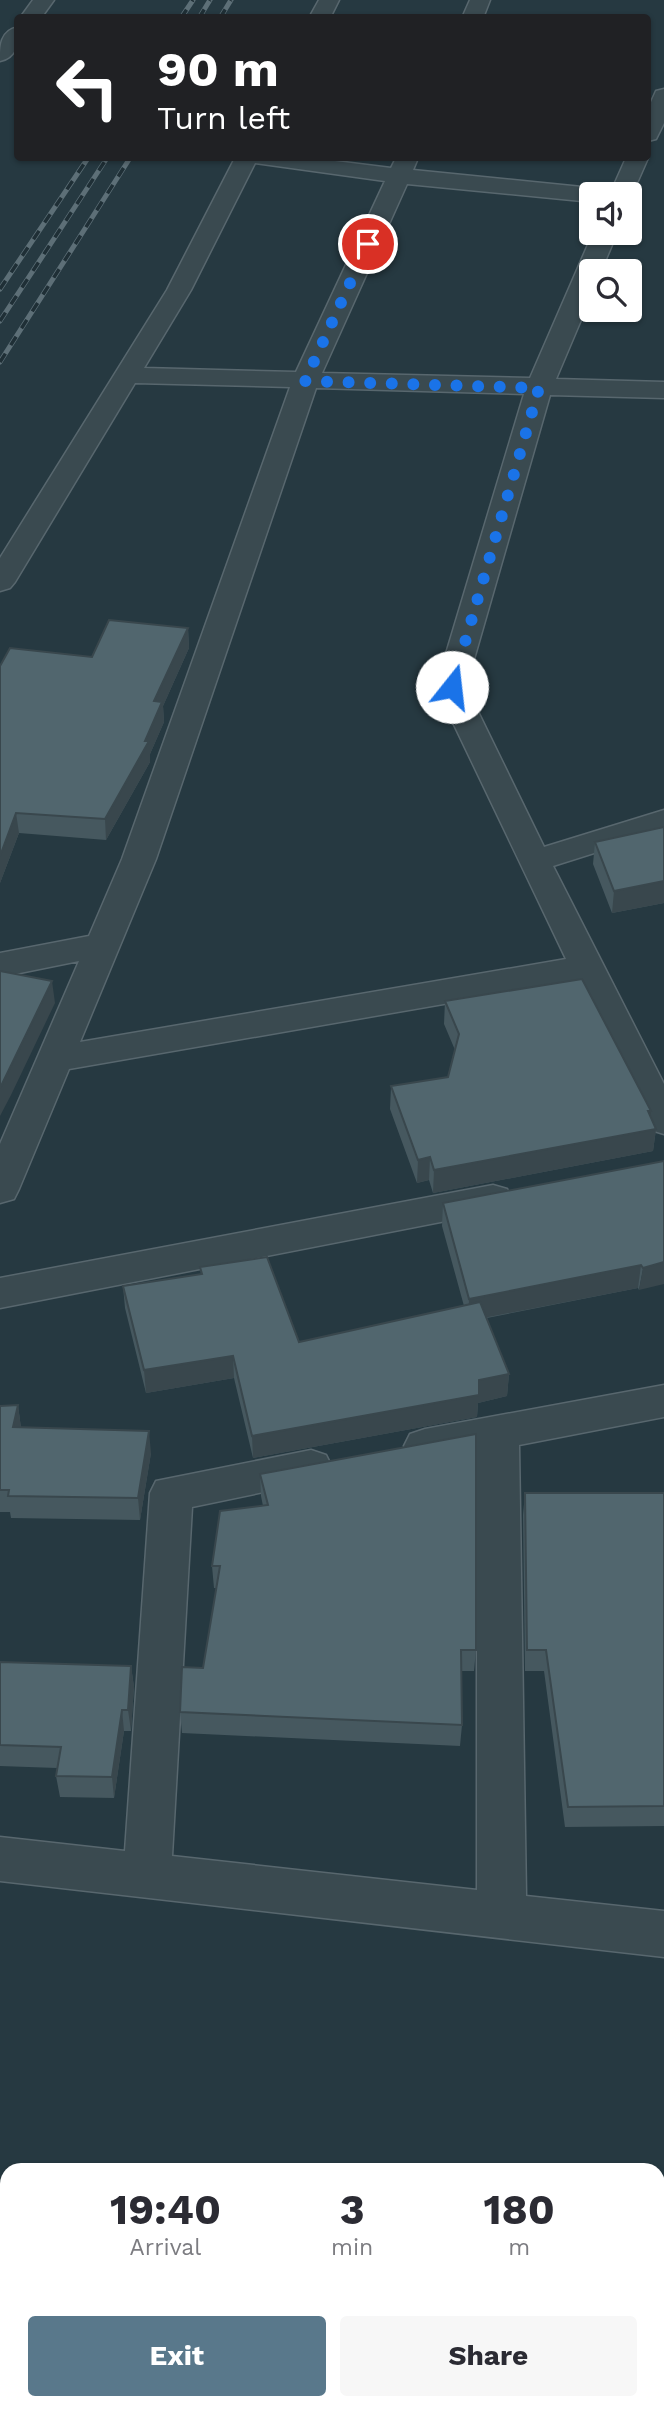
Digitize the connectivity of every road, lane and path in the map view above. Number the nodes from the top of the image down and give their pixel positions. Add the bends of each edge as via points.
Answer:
1 (44, 0) edge
2 (33, 14) edge
3 (14, 38) edge
4 (0, 55) edge
5 (664, 96) edge
6 (651, 127) edge
7 (244, 161) edge
8 (309, 161) edge
9 (642, 164) edge
10 (403, 167) edge
11 (630, 182) edge
12 (579, 193) edge
13 (600, 245) edge
14 (127, 376) junction
15 (305, 381) junction
16 (539, 388) junction
17 (664, 390) edge
18 (0, 582) edge
19 (664, 820) edge
20 (534, 860) junction
21 (103, 945) junction
22 (0, 965) edge
23 (587, 967) junction
24 (55, 1059) junction
25 (664, 1121) edge
26 (0, 1189) edge
27 (528, 1192) edge
28 (0, 1293) edge
29 (664, 1401) edge
30 (498, 1432) junction
31 (0, 1859) edge
32 (147, 1876) junction
33 (502, 1916) junction
34 (664, 1934) edge

1 - 2 street
3 - 4 street
5 - 6 street
7 - 14 street via 179,290
8 - 10 street
9 - 11 street
10 - 12 street
10 - 15 street
13 - 16 street
14 - 15 street
14 - 18 street
15 - 16 street
15 - 21 street via 139,859
16 - 17 street
16 - 20 street via 452,687
19 - 20 street
20 - 23 street
21 - 22 street
21 - 24 street
23 - 24 street
23 - 25 street
24 - 26 street
27 - 28 street
29 - 30 street
30 - 32 street via 172,1493
30 - 33 street
31 - 32 street
32 - 33 street
33 - 34 street

